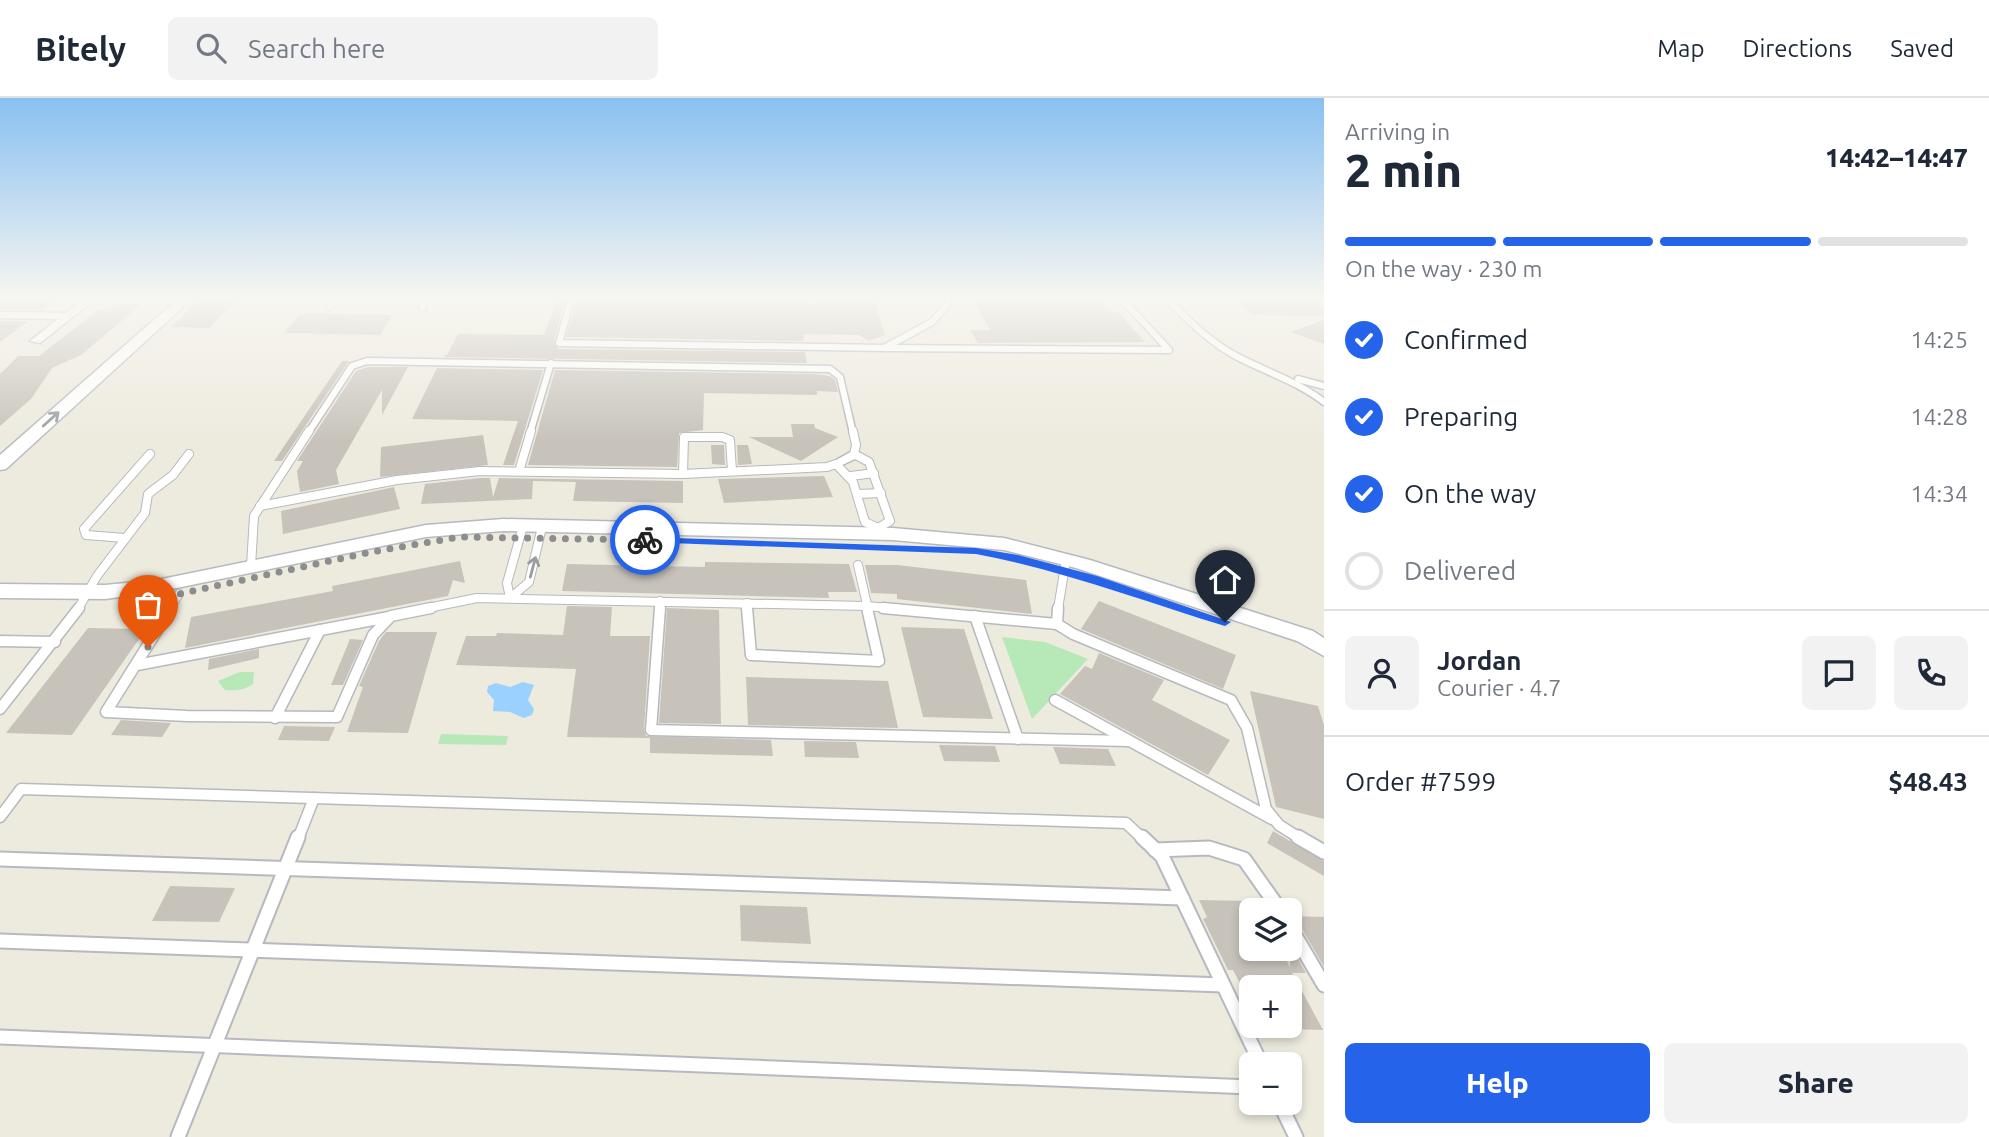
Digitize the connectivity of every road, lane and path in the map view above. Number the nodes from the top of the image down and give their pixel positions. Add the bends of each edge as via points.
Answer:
1 (114, 344) edge
2 (135, 344) edge
3 (656, 344) edge
4 (890, 344) edge
5 (1164, 344) edge
6 (1218, 344) edge
7 (884, 348) junction
8 (551, 363) junction
9 (1286, 376) junction
10 (1324, 386) edge
11 (1324, 401) edge
12 (0, 443) edge
13 (150, 454) dead end
14 (189, 454) dead end
15 (854, 454) junction
16 (836, 464) junction
17 (0, 465) edge
18 (520, 468) junction
19 (732, 471) junction
20 (874, 473) junction
21 (683, 474) junction
22 (851, 476) junction
23 (858, 494) junction
24 (881, 494) junction
25 (260, 506) junction
26 (531, 532) junction
27 (880, 536) junction
28 (125, 538) junction
29 (858, 565) dead end
30 (1065, 565) junction
31 (251, 566) junction
32 (0, 591) edge
33 (179, 594) junction
34 (510, 598) junction
35 (83, 599) junction
36 (660, 601) junction
37 (747, 603) junction
38 (0, 605) edge
39 (866, 606) junction
40 (391, 616) junction
41 (975, 616) junction
42 (1057, 624) junction
43 (320, 630) junction
44 (0, 641) edge
45 (55, 642) junction
46 (1324, 648) edge
47 (1324, 654) edge
48 (137, 665) junction
49 (1055, 701) dead end
50 (0, 709) edge
51 (275, 718) junction
52 (1018, 738) junction
53 (1128, 741) junction
54 (314, 797) junction
55 (0, 817) edge
56 (1273, 820) junction
57 (1155, 850) junction
58 (1324, 852) edge
59 (0, 859) edge
60 (285, 869) junction
61 (1182, 898) junction
62 (1272, 898) edge
63 (0, 940) edge
64 (1302, 947) edge
65 (253, 950) junction
66 (1223, 985) junction
67 (1324, 985) edge
68 (0, 1037) edge
69 (215, 1045) junction
70 (1255, 1052) edge
71 (1239, 1087) edge
72 (1285, 1115) edge
73 (178, 1137) edge
74 (1296, 1137) edge

1 - 12 main road
17 -> 2 main road
3 - 7 lane
4 - 7 lane
5 - 7 lane via 1169,350
6 - 9 lane
8 - 15 lane via 830,369 840,377 856,445
8 - 18 lane
8 - 25 lane via 352,366
9 - 10 lane
9 - 11 lane
13 - 28 lane via 84,529 86,535 97,538
14 - 28 lane via 170,477 147,493 145,513
15 - 16 street
15 - 20 lane via 869,462
16 - 19 lane
16 - 22 lane
18 - 21 lane
18 - 25 lane via 393,480
19 - 21 lane
19 - 21 lane via 730,440 684,437
20 - 22 lane
20 - 24 lane
22 - 23 lane
23 - 24 lane
23 - 27 lane via 865,522
24 - 27 lane via 890,521
25 - 31 lane via 254,516
26 - 27 street
26 - 31 street via 426,531
26 - 33 street via 418,543
26 - 34 lane via 507,583
34 -> 26 lane via 529,582
27 - 30 street
28 - 35 lane
29 - 39 lane
30 - 42 lane
30 - 46 street via 1293,632
30 - 47 street
31 - 35 street
32 - 35 street
33 - 35 street
33 - 48 lane
34 - 36 lane
34 - 40 lane via 477,598
35 - 38 street
35 - 45 lane
36 - 37 lane
36 - 52 lane via 652,730
37 - 39 lane
37 - 39 lane via 751,655 879,661
39 - 41 lane
40 - 43 lane
40 - 51 lane via 373,635 337,717
41 - 42 lane
41 - 52 lane
42 - 56 lane via 1233,701 1247,723 1264,803
43 - 48 lane
43 - 51 lane
44 - 45 lane
45 - 50 lane
48 - 51 lane via 106,712
49 - 53 lane
52 - 53 lane
53 - 56 lane
54 - 55 lane via 21,789
54 - 57 lane via 1126,823
54 - 60 lane
56 - 58 lane
57 - 61 lane
57 - 62 lane via 1209,848 1244,859
59 - 60 lane
60 - 61 lane
60 - 65 lane
61 - 66 lane
63 - 65 lane
64 - 67 lane
65 - 66 lane
65 - 69 lane
66 - 70 lane
68 - 69 lane
69 - 71 lane
69 - 73 lane
72 - 74 lane

